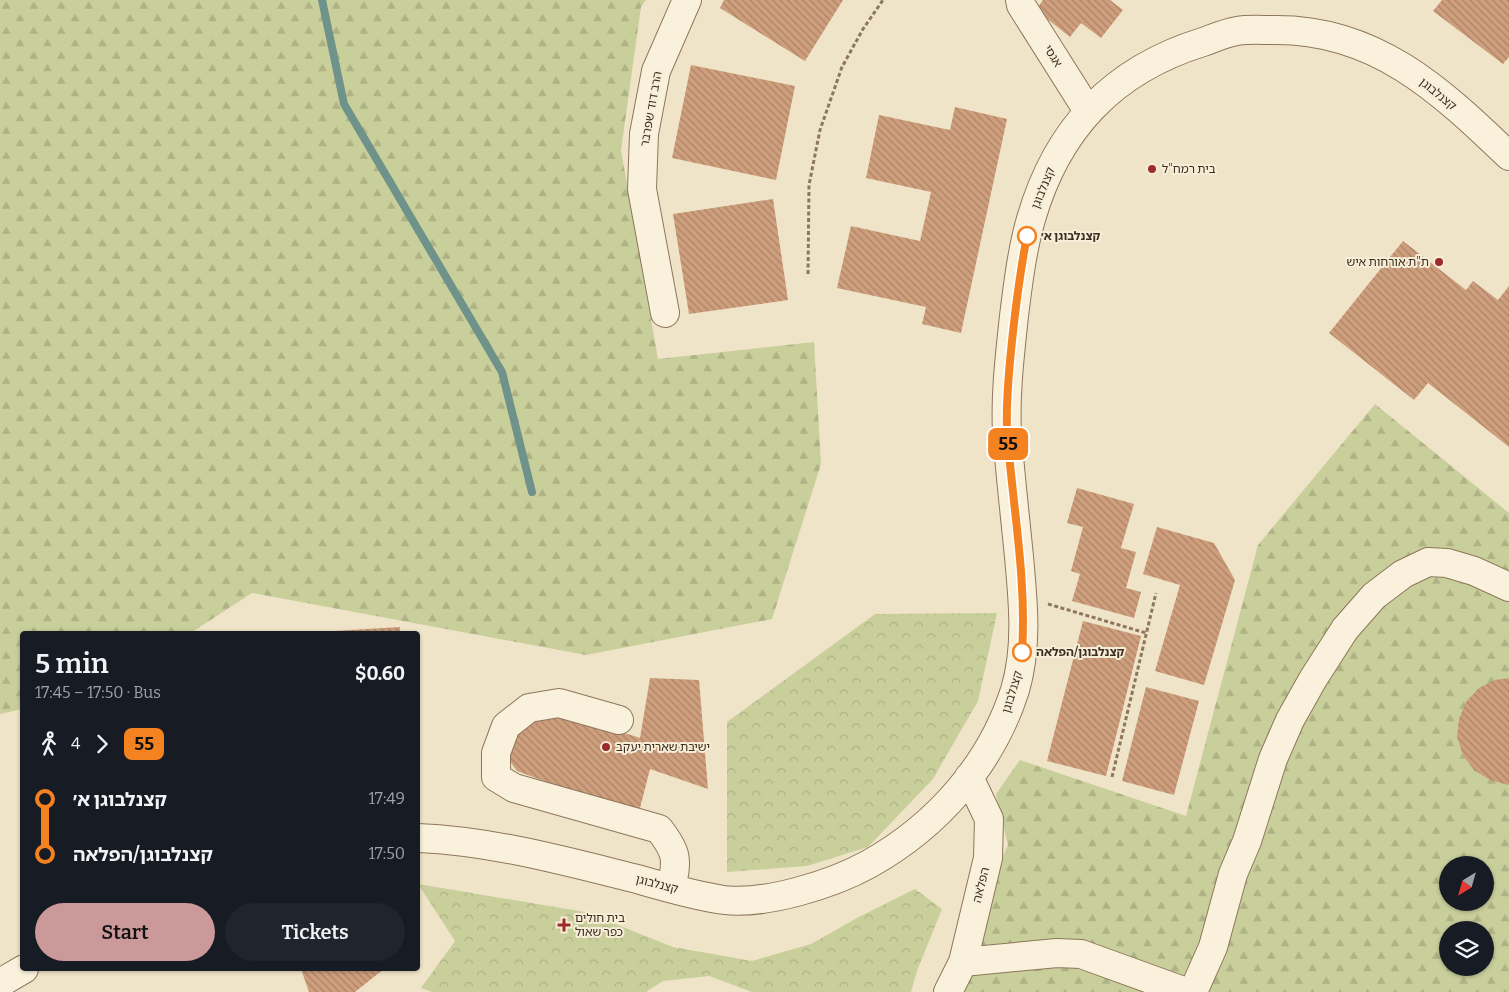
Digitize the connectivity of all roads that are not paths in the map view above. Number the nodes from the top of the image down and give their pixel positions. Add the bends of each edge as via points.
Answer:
1 (687, 0) edge
2 (1020, 0) edge
3 (1088, 111) junction
4 (1509, 156) edge
5 (665, 313) dead end
6 (1509, 587) edge
7 (619, 720) dead end
8 (969, 777) junction
9 (420, 838) edge
10 (671, 888) junction
11 (963, 962) junction
12 (21, 971) edge
13 (0, 983) edge
14 (948, 992) edge
15 (1186, 992) edge
16 (1193, 992) edge

1 - 5 street, הרב דוד שפרבר via 656,71 644,134 642,189
2 - 3 street, אגסי
3 - 4 street, קצנלבוגן via 1147,64 1187,46 1239,30 1298,29 1339,37 1400,64 1430,85
3 - 8 street, קצנלבוגן via 1050,169 1030,222 1007,391 1007,427 1023,597 1022,649 1016,688 1003,722
6 - 16 street via 1474,571 1447,563 1428,562 1403,574 1374,596 1345,630 1290,720 1273,759 1233,874 1213,947
7 - 10 street via 559,703 529,708 506,726 496,753 496,777 514,788 659,829 672,846 676,868
8 - 10 street, קצנלבוגן via 928,824 895,848 843,878 756,899 726,900
8 - 11 street, הפלאה via 989,819 988,858
9 - 10 street, קצנלבוגן via 452,840 544,856
11 - 14 street, הפלאה
11 - 15 street via 1057,953 1081,954
12 - 13 street

